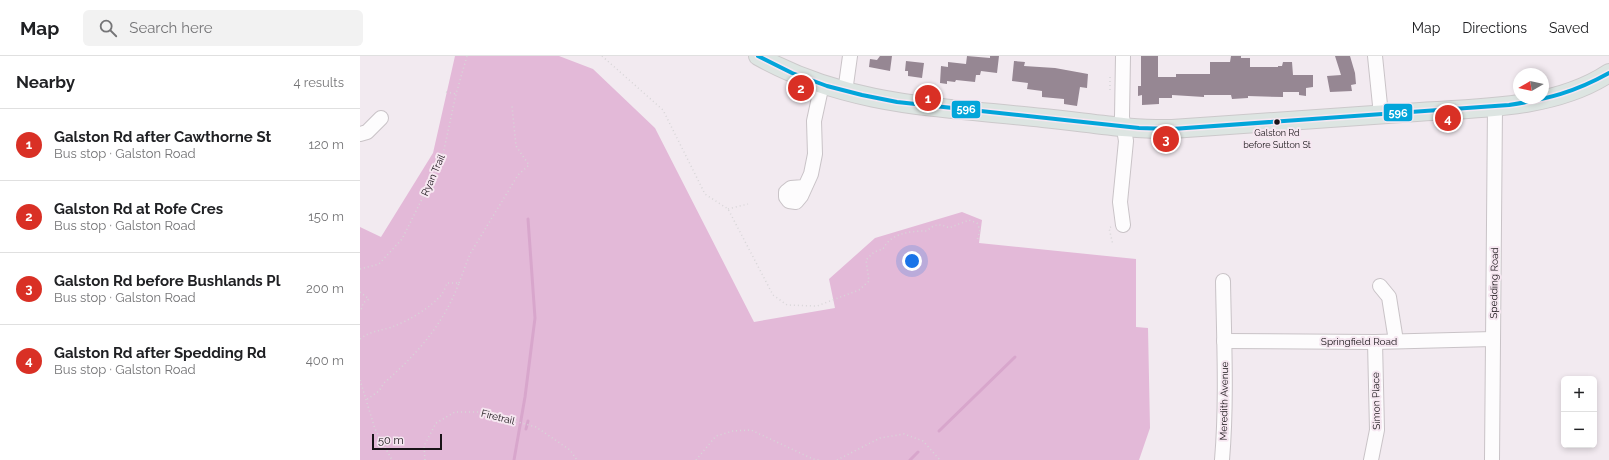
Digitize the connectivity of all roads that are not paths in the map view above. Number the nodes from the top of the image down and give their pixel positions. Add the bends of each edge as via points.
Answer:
1 (758, 56) edge
2 (850, 56) edge
3 (1123, 56) edge
4 (1375, 56) edge
5 (1609, 73) edge
6 (822, 84) junction
7 (845, 92) junction
8 (1495, 106) junction
9 (1381, 115) junction
10 (381, 118) dead end
11 (1124, 128) junction
12 (360, 134) edge
13 (804, 187) dead end
14 (1123, 225) dead end
15 (1223, 281) dead end
16 (1380, 286) dead end
17 (1493, 339) junction
18 (1224, 341) junction
19 (1396, 341) junction
20 (1375, 342) junction
21 (1222, 460) edge
22 (1371, 460) edge
23 (1492, 460) edge

1 - 6 main road
2 - 7 street
3 - 11 street
4 - 9 street
5 - 8 main road via 1586,86 1555,97
6 - 7 main road
6 - 13 street via 814,121 815,154 811,174
7 - 11 main road via 909,105
8 - 9 main road
8 - 17 street, Spedding Road
9 - 11 main road via 1172,129
10 - 12 street via 367,132
11 - 14 street via 1126,141 1120,202
15 - 18 street, Meredith Avenue
16 - 19 street via 1388,298
17 - 19 street, Springfield Road
17 - 23 street, Spedding Road
18 - 20 street, Springfield Road
18 - 21 street, Meredith Avenue
19 - 20 street, Springfield Road
20 - 22 street, Simon Place via 1377,430

